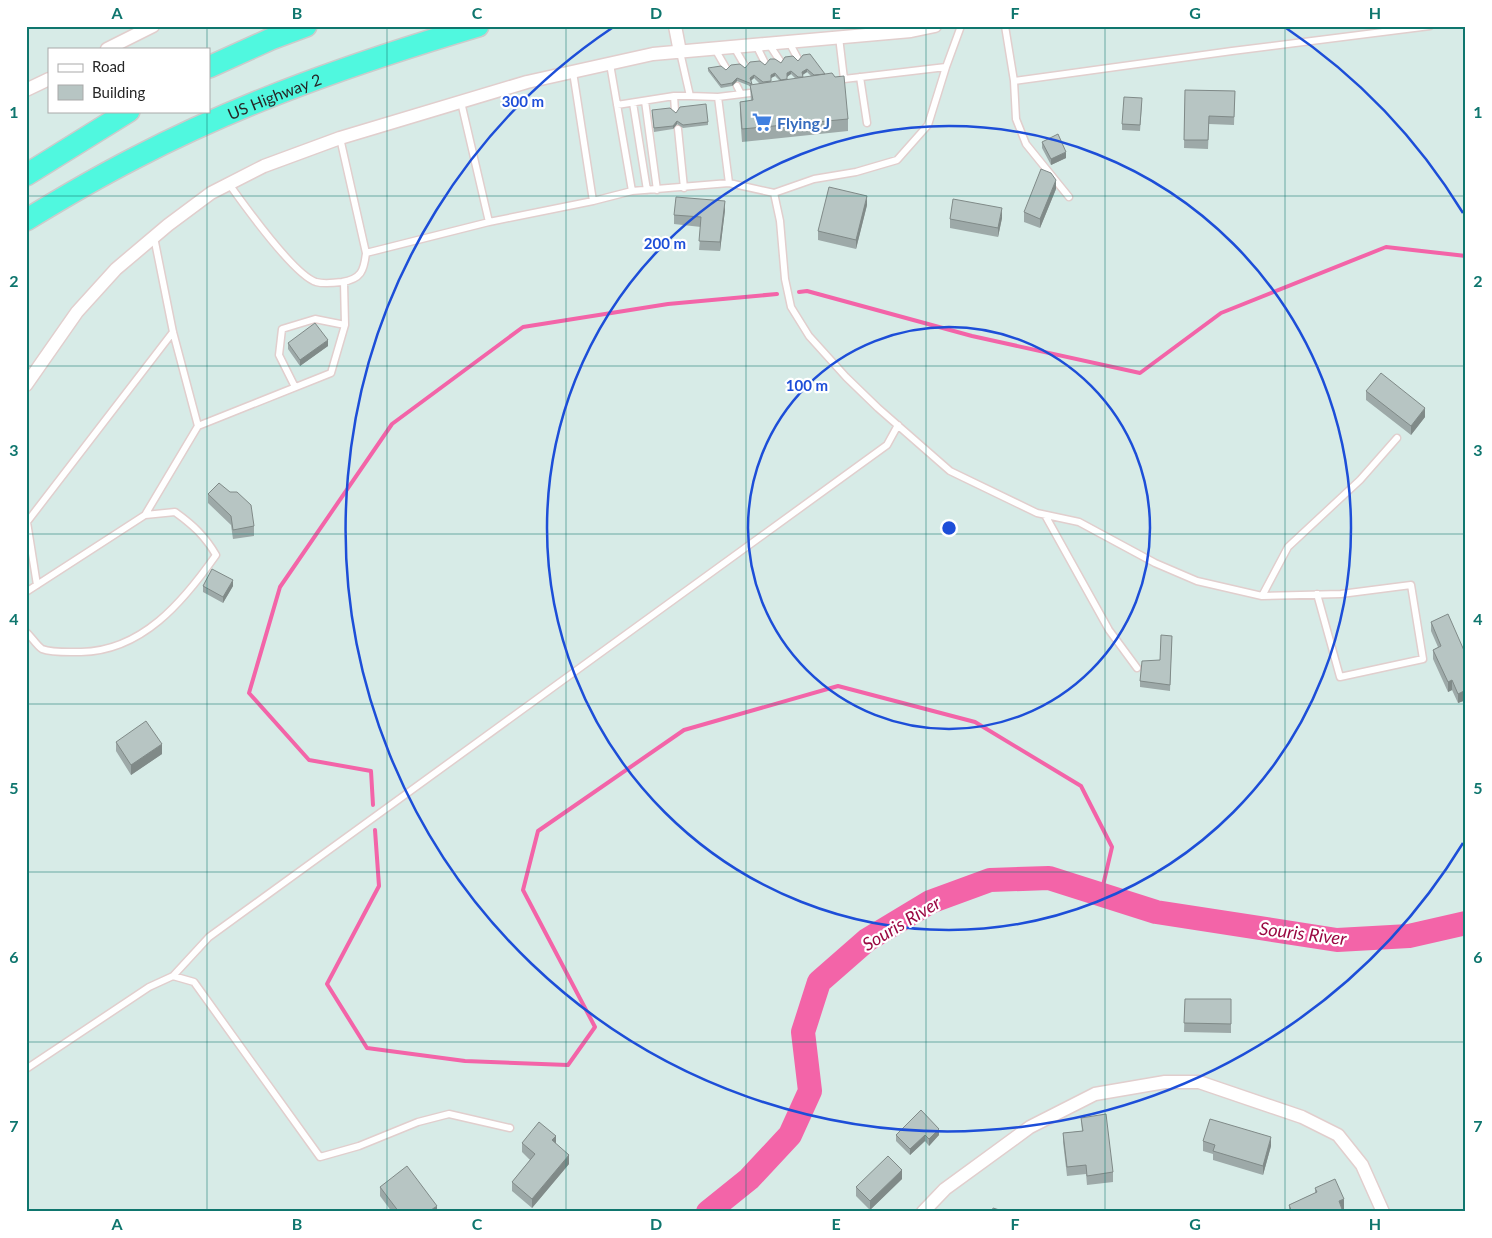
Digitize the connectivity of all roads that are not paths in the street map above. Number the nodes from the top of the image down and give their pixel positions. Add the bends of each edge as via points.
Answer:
1 (153, 26) edge
2 (306, 26) edge
3 (478, 26) edge
4 (675, 26) edge
5 (935, 26) edge
6 (961, 26) edge
7 (1005, 26) edge
8 (1430, 26) edge
9 (839, 37) junction
10 (788, 42) junction
11 (762, 44) junction
12 (734, 47) junction
13 (109, 48) edge
14 (715, 49) junction
15 (680, 52) junction
16 (798, 59) edge
17 (780, 61) edge
18 (765, 63) edge
19 (610, 64) junction
20 (745, 66) edge
21 (210, 67) edge
22 (946, 67) junction
23 (726, 68) edge
24 (573, 72) junction
25 (860, 77) junction
26 (48, 79) edge
27 (844, 79) junction
28 (835, 80) edge
29 (1014, 82) junction
30 (755, 84) edge
31 (737, 86) dead end
32 (26, 90) edge
33 (769, 90) edge
34 (760, 91) junction
35 (742, 94) junction
36 (674, 96) junction
37 (690, 96) junction
38 (718, 97) junction
39 (644, 101) junction
40 (461, 102) junction
41 (633, 103) junction
42 (617, 105) junction
43 (675, 110) edge
44 (116, 112) edge
45 (127, 112) edge
46 (867, 123) dead end
47 (678, 129) dead end
48 (340, 138) junction
49 (26, 158) edge
50 (26, 176) edge
51 (729, 182) junction
52 (229, 184) junction
53 (684, 188) junction
54 (647, 190) junction
55 (657, 190) junction
56 (632, 191) junction
57 (774, 193) junction
58 (1069, 197) dead end
59 (593, 201) junction
60 (26, 220) edge
61 (489, 222) junction
62 (154, 237) junction
63 (366, 253) junction
64 (344, 282) junction
65 (345, 326) junction
66 (173, 332) junction
67 (26, 385) edge
68 (295, 387) junction
69 (898, 425) junction
70 (198, 426) junction
71 (1397, 438) dead end
72 (145, 515) junction
73 (1044, 515) junction
74 (37, 585) junction
75 (26, 592) edge
76 (1317, 594) junction
77 (1262, 596) junction
78 (26, 632) edge
79 (1137, 668) dead end
80 (173, 976) junction
81 (26, 1069) edge
82 (510, 1128) dead end
83 (923, 1212) edge
84 (1383, 1212) edge

1 - 13 street
2 - 21 highway
3 - 60 highway, US Highway 2 via 398,50 251,104 136,157
4 - 15 street
5 - 9 street
6 - 22 lane
7 - 29 lane
8 - 29 lane
9 - 10 street
9 - 27 lane
10 - 11 street
10 - 16 lane
11 - 12 street
11 - 17 lane
11 - 18 lane
12 - 14 street
12 - 20 lane
14 - 15 street
14 - 23 lane
15 - 19 street via 653,54
15 - 37 lane
19 - 24 street
19 - 42 lane
22 - 25 lane
22 - 57 lane via 928,125 897,160
24 - 40 street
24 - 59 lane
25 - 27 lane
25 - 46 lane
26 - 32 street
27 - 28 lane
29 - 58 lane via 1016,119 1026,144
30 - 34 lane
31 - 35 lane
33 - 34 lane
34 - 35 lane
35 - 38 lane
36 - 37 lane
36 - 39 lane
36 - 43 lane
37 - 38 lane
38 - 51 lane
39 - 41 lane
39 - 55 lane
40 - 48 street
40 - 61 lane
41 - 42 lane
41 - 54 lane
42 - 56 lane
44 - 49 highway
45 - 50 highway
47 - 53 lane
48 - 52 street via 264,166
48 - 63 lane
51 - 53 lane
51 - 57 lane
52 - 62 street via 211,193
52 - 64 lane via 294,265 314,282
53 - 55 lane
54 - 55 lane
54 - 56 lane
56 - 59 lane
57 - 69 lane via 791,307 809,336
59 - 61 lane
61 - 63 lane
62 - 66 lane
62 - 67 street via 116,269 77,312
63 - 64 lane via 364,268 354,280
64 - 65 lane
65 - 68 lane via 331,373
65 - 68 lane via 315,319 282,329 279,355
66 - 70 lane
66 - 74 lane via 27,522
68 - 70 lane
69 - 73 lane via 950,471
69 - 80 lane via 887,445 209,937
70 - 72 lane
71 - 77 lane via 1360,480 1288,547
72 - 74 lane
72 - 78 lane via 175,512 194,526 216,555 195,584 169,611 139,637 100,652 42,648
73 - 77 lane via 1079,522 1196,581
73 - 79 lane via 1109,630
74 - 75 lane
76 - 76 lane via 1340,677 1423,659 1411,585
76 - 77 lane
80 - 81 lane via 149,986
80 - 82 lane via 194,982 320,1157 449,1114
83 - 84 street via 945,1189 1030,1127 1095,1094 1165,1082 1200,1082 1302,1117 1338,1134 1362,1165

